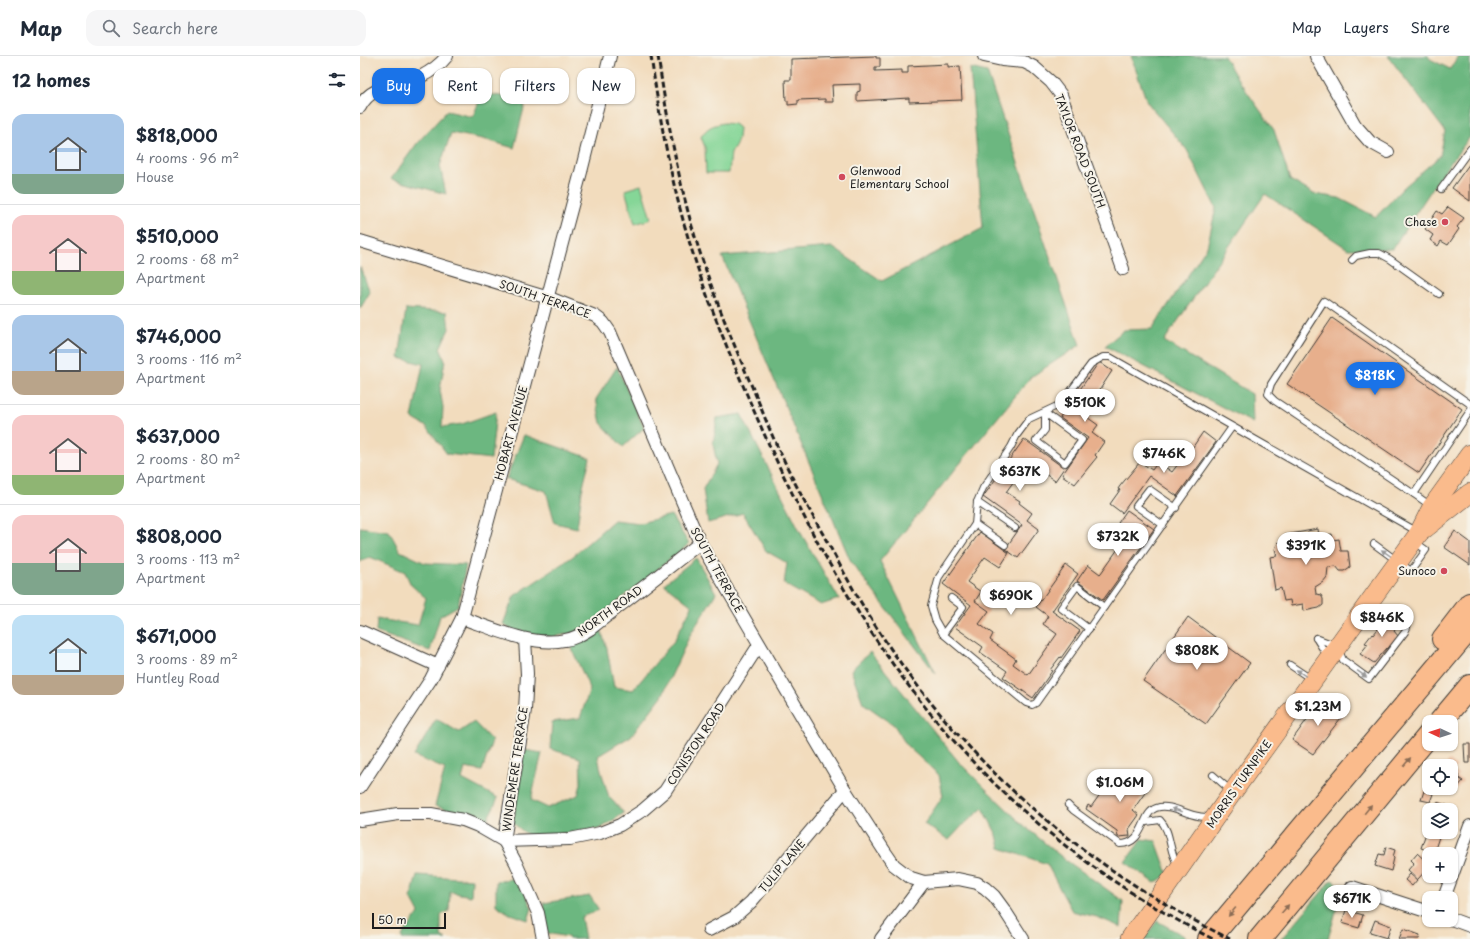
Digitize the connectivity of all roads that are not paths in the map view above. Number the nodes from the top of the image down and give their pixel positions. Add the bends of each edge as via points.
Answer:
1 (447, 56) edge
2 (610, 56) edge
3 (984, 56) edge
4 (1316, 56) edge
5 (1023, 59) edge
6 (360, 107) edge
7 (1470, 149) edge
8 (1388, 152) dead end
9 (1440, 189) dead end
10 (360, 240) edge
11 (1352, 260) dead end
12 (1123, 269) dead end
13 (1439, 294) dead end
14 (547, 298) junction
15 (1470, 404) edge
16 (1470, 411) edge
17 (1045, 413) junction
18 (1232, 427) junction
19 (1470, 454) edge
20 (1470, 493) edge
21 (1414, 494) junction
22 (978, 502) junction
23 (1432, 507) junction
24 (1176, 508) junction
25 (975, 524) junction
26 (1163, 526) junction
27 (1015, 528) dead end
28 (1417, 537) junction
29 (700, 543) junction
30 (1374, 544) dead end
31 (1006, 545) dead end
32 (1398, 562) junction
33 (951, 598) dead end
34 (1369, 603) junction
35 (1470, 604) edge
36 (1104, 607) junction
37 (462, 618) junction
38 (1470, 628) edge
39 (1089, 629) junction
40 (360, 631) edge
41 (943, 634) junction
42 (525, 638) junction
43 (759, 645) junction
44 (1333, 652) junction
45 (1290, 665) dead end
46 (438, 666) junction
47 (1312, 680) junction
48 (1470, 686) edge
49 (1446, 715) edge
50 (1422, 743) edge
51 (1213, 775) dead end
52 (360, 787) edge
53 (845, 790) junction
54 (1232, 793) junction
55 (1068, 805) dead end
56 (1215, 817) junction
57 (360, 820) edge
58 (1146, 822) junction
59 (1470, 826) edge
60 (504, 841) junction
61 (1275, 861) junction
62 (1180, 867) junction
63 (924, 882) junction
64 (1352, 887) dead end
65 (1447, 891) edge
66 (1422, 910) edge
67 (1458, 922) edge
68 (1470, 926) edge
69 (709, 930) dead end
70 (544, 939) edge
71 (881, 939) edge
72 (1022, 939) edge
73 (1130, 939) edge
74 (1209, 939) edge
75 (1260, 939) edge

1 - 6 street via 437,67 420,77 373,91
2 - 14 street, HOBART AVENUE
3 - 5 street, TAYLOR ROAD SOUTH via 1002,60
4 - 8 street via 1355,125 1370,142
5 - 12 street, TAYLOR ROAD SOUTH via 1051,82 1061,95
7 - 9 lane
10 - 14 street, SOUTH TERRACE
11 - 13 lane via 1356,256 1380,253
14 - 29 street, SOUTH TERRACE via 595,316 610,332
14 - 37 street, HOBART AVENUE
15 - 21 lane via 1324,301 1271,384 1268,394 1275,401
16 - 21 lane
17 - 17 lane via 1082,440 1066,463 1036,442 1045,430
17 - 18 lane via 1061,404 1091,364 1103,357 1110,357
17 - 22 lane via 1029,419 1016,435 1011,447 983,488
18 - 24 lane
18 - 28 lane
19 - 23 main road, MORRIS TURNPIKE
20 - 28 main road, MORRIS TURNPIKE
21 - 23 lane
22 - 25 lane
22 - 27 lane
23 - 28 main road, MORRIS TURNPIKE
24 - 26 lane
24 - 26 lane via 1149,488 1136,506
25 - 31 lane
25 - 41 lane via 939,577 931,606
26 - 36 lane
28 - 32 main road, MORRIS TURNPIKE
29 - 42 street, NORTH ROAD via 579,636 564,641
29 - 43 street, SOUTH TERRACE
32 -> 30 lane
32 - 34 main road, MORRIS TURNPIKE
33 - 41 lane via 963,607
34 - 44 main road, MORRIS TURNPIKE
44 -> 34 lane via 1369,679 1405,632 1408,624 1402,615 1394,610 1382,612
35 - 61 highway
36 - 39 lane
36 - 39 lane via 1077,586 1061,608
37 - 42 street, NORTH ROAD
37 - 46 street, HOBART AVENUE
38 - 61 highway
39 - 41 lane via 1032,705 1026,703
40 - 46 street
42 - 60 street, WINDEMERE TERRACE via 525,710
43 - 53 street, SOUTH TERRACE
43 - 60 street, CONISTON ROAD via 665,791 643,810 620,826 600,833 570,839
44 - 44 lane via 1316,638
44 - 47 main road, MORRIS TURNPIKE
47 -> 45 lane
46 - 52 street, HOBART AVENUE via 432,679
47 - 54 main road, MORRIS TURNPIKE
48 - 49 highway
75 -> 50 highway
51 - 54 lane
53 - 63 street, SOUTH TERRACE via 894,865 911,878
53 - 69 street, TULIP LANE via 751,902 734,917
54 - 56 main road, MORRIS TURNPIKE
55 - 58 lane via 1120,844 1128,844 1134,840
56 -> 58 lane via 1198,816 1163,807 1149,812
56 - 62 main road, MORRIS TURNPIKE
57 - 60 street via 398,814 447,816 473,824
58 - 62 lane via 1160,820 1165,825 1175,860
59 - 65 street
60 - 70 street, WINDEMERE TERRACE via 538,913
61 -> 74 highway
62 - 73 main road, MORRIS TURNPIKE
63 - 71 street
63 - 72 street, SOUTH TERRACE via 958,879 977,883 986,888 1005,911
64 - 66 street
67 - 68 street

